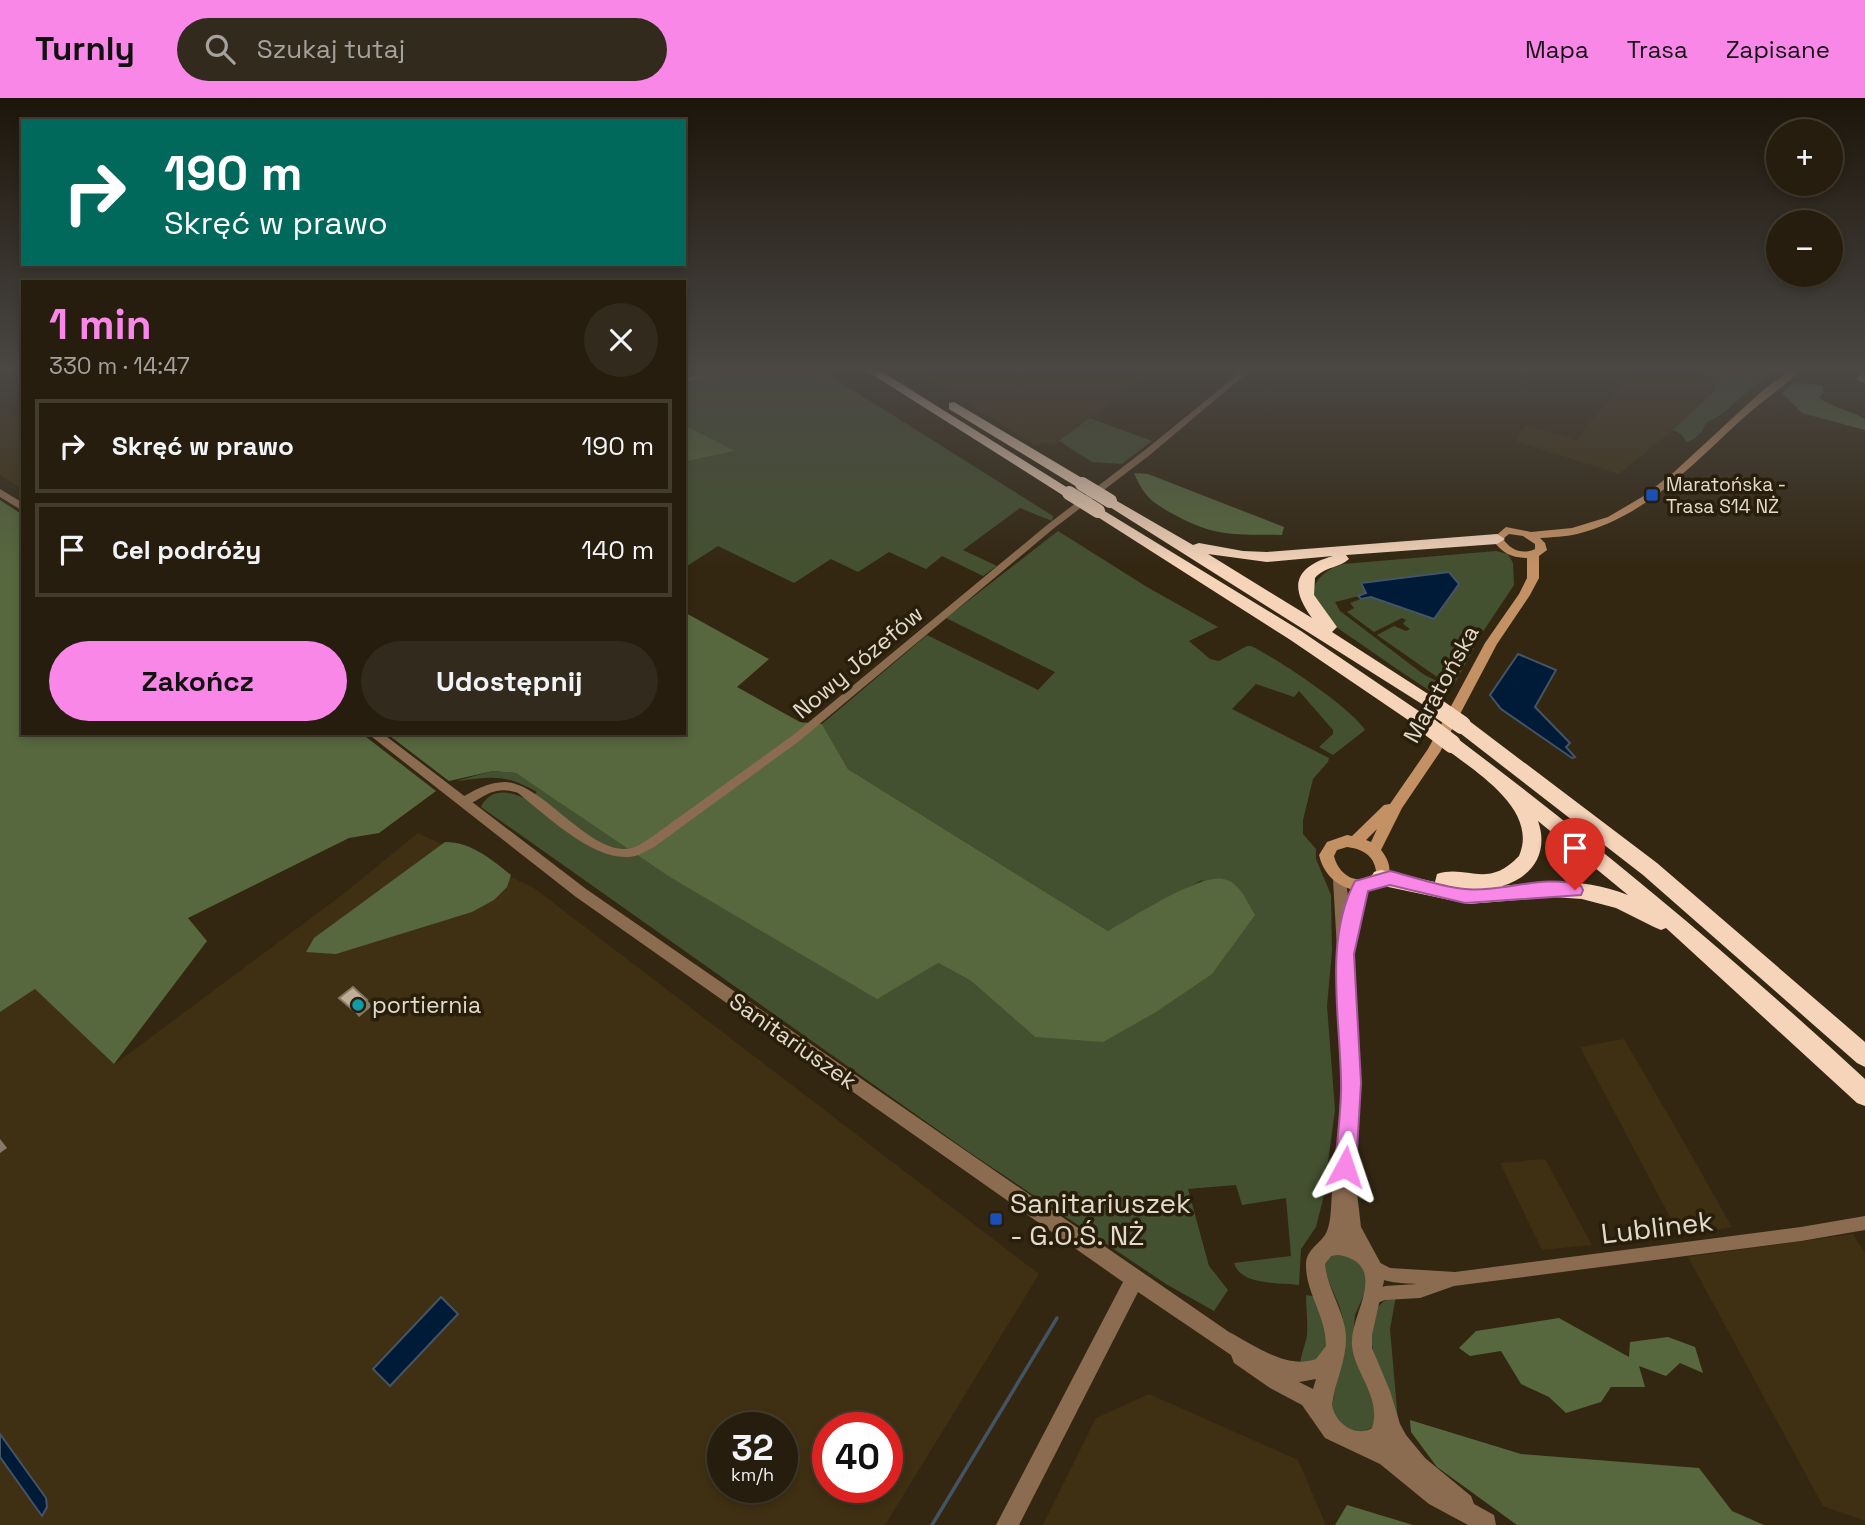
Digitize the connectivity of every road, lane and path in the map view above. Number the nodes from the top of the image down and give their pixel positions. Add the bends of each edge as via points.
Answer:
1 (982, 435) edge
2 (993, 435) edge
3 (1169, 435) edge
4 (1722, 435) edge
5 (1075, 489) junction
6 (0, 492) edge
7 (1104, 506) junction
8 (21, 507) edge
9 (1153, 527) junction
10 (1536, 539) junction
11 (1506, 547) junction
12 (1533, 554) junction
13 (1528, 586) junction
14 (1370, 662) junction
15 (376, 735) edge
16 (1491, 772) junction
17 (463, 802) junction
18 (1396, 805) junction
19 (1355, 842) junction
20 (1379, 864) junction
21 (1340, 879) junction
22 (1361, 886) junction
23 (1346, 954) junction
24 (1729, 968) junction
25 (1865, 1056) edge
26 (1865, 1095) edge
27 (1345, 1167) junction
28 (1865, 1223) edge
29 (1323, 1250) junction
30 (1370, 1265) junction
31 (1135, 1279) junction
32 (1455, 1279) junction
33 (1372, 1298) junction
34 (1222, 1339) junction
35 (1334, 1355) junction
36 (1386, 1413) junction
37 (1324, 1416) junction
38 (1351, 1440) junction
39 (1487, 1524) edge
40 (1007, 1525) edge

1 - 5 highway
2 - 5 highway
3 - 17 street, Nowy Józefów via 1050,527 795,739 650,844 630,853 612,852 510,786 496,785
4 - 10 main road via 1624,515
5 - 7 highway, bridge
6 - 8 street
7 - 9 highway
7 - 16 highway, bridge
9 - 11 highway via 1207,551 1243,556
9 - 14 highway
10 - 11 main road via 1506,530
10 - 12 main road via 1541,550
11 - 12 main road
11 - 13 main road via 1524,561
11 - 14 highway via 1348,558 1325,563 1310,573 1303,588 1310,607
12 - 13 main road, Maratońska
13 - 18 main road, Maratońska via 1491,643 1433,752
14 - 25 highway, bridge via 1462,725 1650,869
15 - 17 street, Sanitariuszek
16 - 20 highway via 1531,826 1532,852 1519,871 1488,882 1468,883
16 - 24 highway
17 - 31 street, Sanitariuszek via 638,933
18 - 19 main road, Maratońska
18 - 20 main road, Maratońska
19 - 20 main road
19 - 21 main road via 1333,845 1326,853 1330,870
20 - 22 main road via 1373,884
20 - 24 highway via 1390,878 1465,896 1556,888 1593,892 1642,910
21 - 22 main road
21 - 23 street
22 - 23 street
23 - 27 street via 1351,1083
24 - 26 highway
27 - 29 street via 1336,1232
27 - 30 street via 1353,1234
28 - 32 street, Lublinek
29 - 30 street via 1347,1246
29 - 35 street via 1316,1258 1315,1271 1334,1323
30 - 32 street, Lublinek via 1389,1275
30 - 33 street via 1376,1282
31 - 34 street, Sanitariuszek
31 - 40 street
32 - 33 street, Lublinek via 1420,1291
33 - 36 street via 1362,1326 1362,1345
34 - 35 street, Sanitariuszek via 1298,1373 1319,1371
34 - 37 street, Sanitariuszek via 1266,1374 1309,1398
35 - 37 street via 1321,1391
36 - 38 street via 1383,1429 1374,1440
36 - 39 street via 1410,1458
37 - 38 street, Sanitariuszek via 1332,1428
38 - 39 street via 1388,1456 1437,1496

